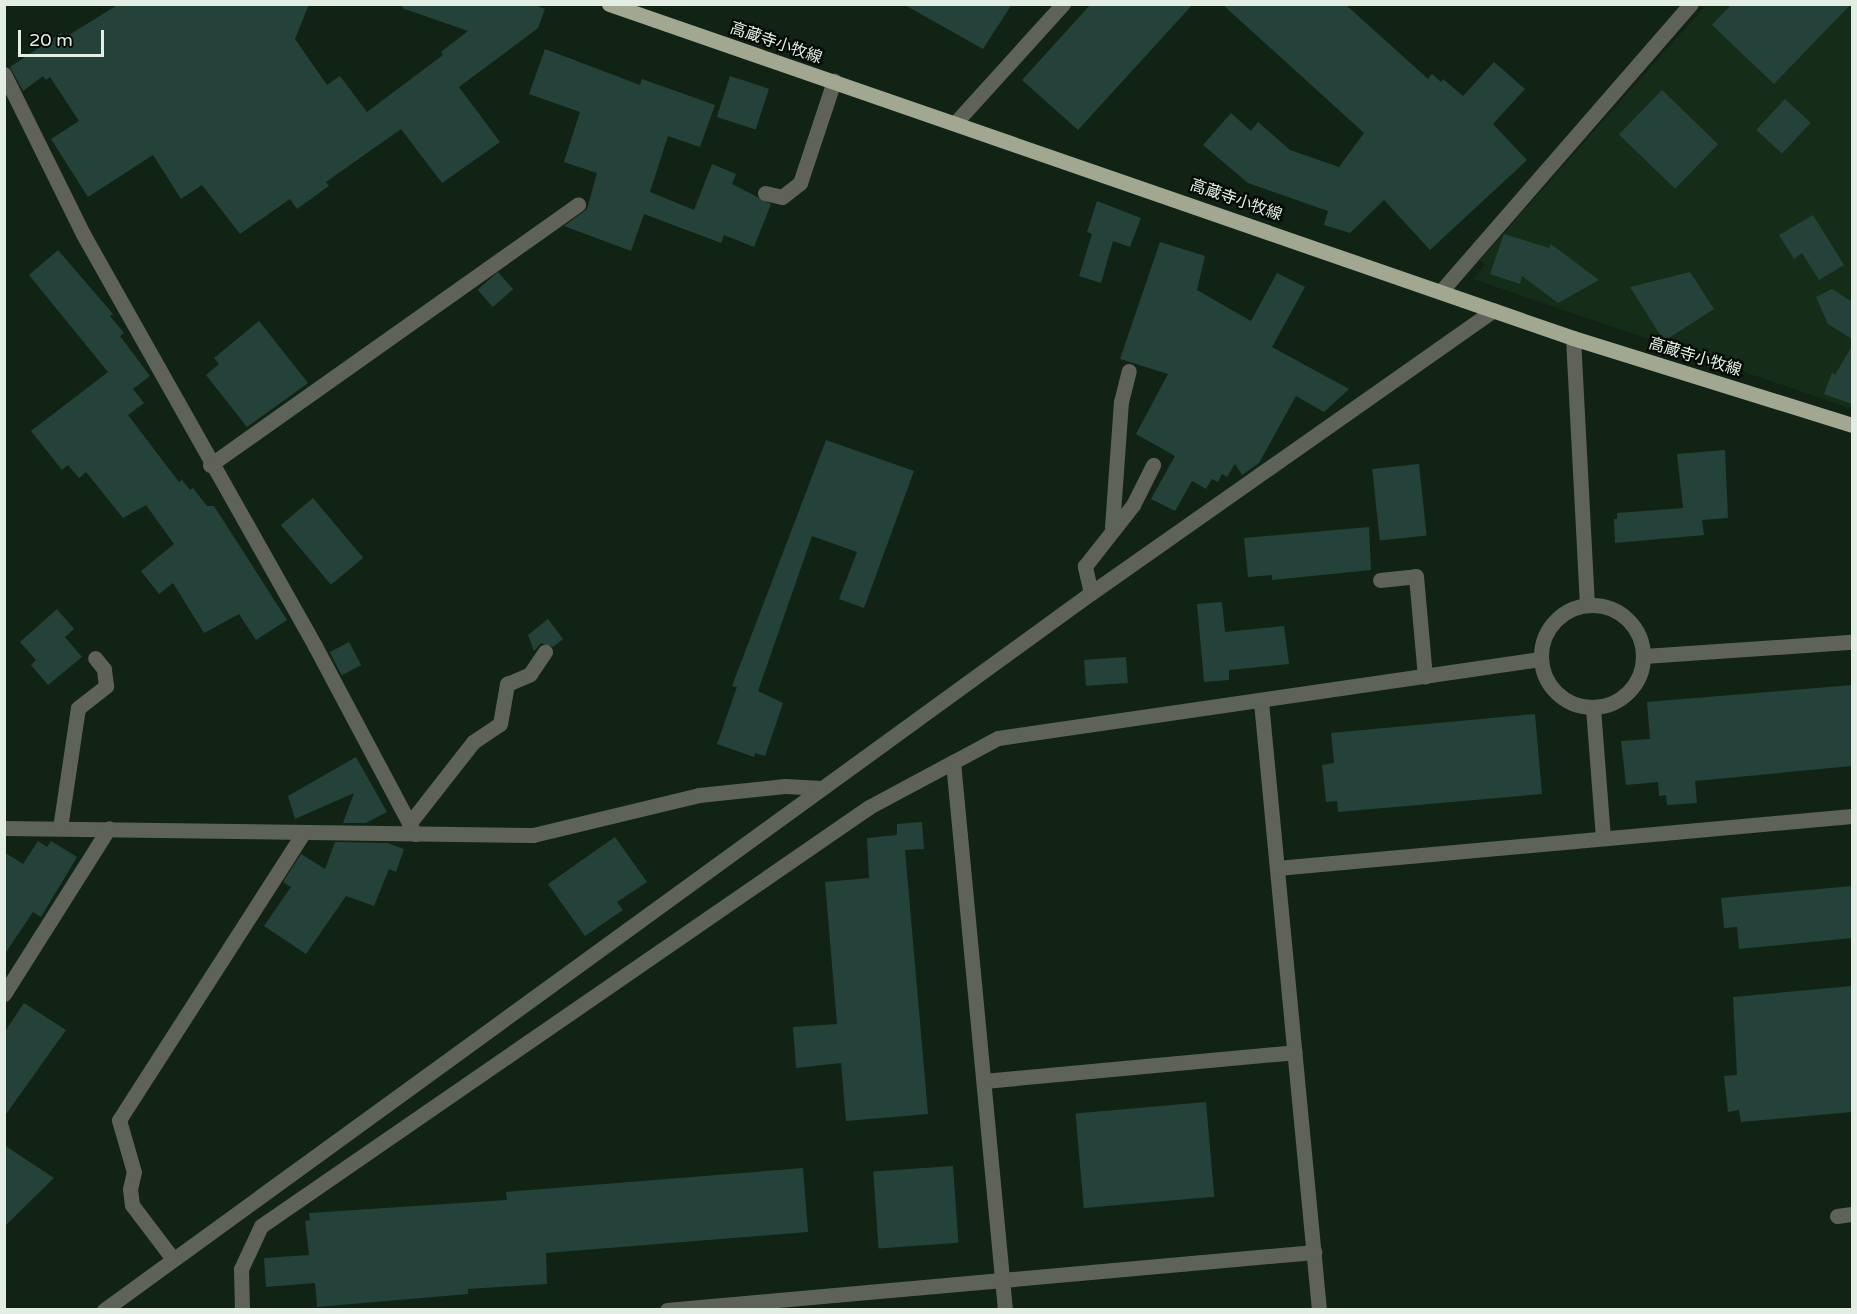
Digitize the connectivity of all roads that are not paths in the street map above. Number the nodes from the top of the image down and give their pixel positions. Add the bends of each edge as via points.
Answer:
1 (609, 4) edge
2 (1063, 4) edge
3 (1691, 4) edge
4 (4, 74) edge
5 (834, 81) junction
6 (956, 123) junction
7 (765, 193) dead end
8 (578, 204) dead end
9 (1442, 290) junction
10 (1492, 310) junction
11 (1574, 338) junction
12 (1128, 371) dead end
13 (1852, 425) edge
14 (210, 465) junction
15 (1153, 465) dead end
16 (1112, 527) junction
17 (1380, 580) dead end
18 (1091, 593) junction
19 (1587, 605) junction
20 (1852, 642) edge
21 (545, 652) dead end
22 (1644, 656) junction
23 (94, 658) dead end
24 (1540, 659) junction
25 (1425, 677) junction
26 (1261, 702) junction
27 (1593, 708) junction
28 (953, 762) junction
29 (822, 788) junction
30 (1852, 816) edge
31 (4, 828) edge
32 (60, 828) junction
33 (109, 828) junction
34 (412, 829) junction
35 (303, 833) junction
36 (1603, 838) junction
37 (1277, 868) junction
38 (4, 994) edge
39 (1295, 1052) junction
40 (984, 1081) junction
41 (1314, 1252) junction
42 (173, 1259) junction
43 (1003, 1279) junction
44 (763, 1305) edge
45 (104, 1310) edge
46 (242, 1310) edge
47 (667, 1310) edge
48 (1005, 1310) edge
49 (1320, 1310) edge

1 - 5 main road, 高蔵寺小牧線
2 - 6 street
3 - 9 street
4 - 14 street via 83,234
5 - 6 main road, 高蔵寺小牧線
5 - 7 street via 800,183 782,198
6 - 9 main road, 高蔵寺小牧線
8 - 14 street
9 - 10 main road, 高蔵寺小牧線
10 - 11 main road, 高蔵寺小牧線
10 - 18 street
11 - 13 main road, 高蔵寺小牧線
11 - 19 street
12 - 16 street via 1121,402
14 - 34 street via 315,646
15 - 16 street via 1133,505
16 - 18 street via 1085,566
17 - 25 street via 1416,576
18 - 29 street
19 - 22 street via 1608,608 1626,618 1639,635
19 - 24 street via 1568,610 1552,623 1543,640
20 - 22 street
21 - 34 street via 530,674 507,684 500,724 473,742
22 - 27 street via 1640,676 1629,692 1613,704
23 - 32 street via 104,669 106,686 78,708
24 - 25 street
24 - 27 street via 1545,678 1557,694 1573,704
25 - 26 street
26 - 28 street via 998,738
26 - 37 street
27 - 36 street
28 - 40 street
28 - 46 street via 868,807 261,1226 241,1269
29 - 34 street via 785,786 699,795 533,835
29 - 42 street
30 - 36 street
31 - 32 street
32 - 33 street
33 - 35 street
33 - 38 street
34 - 35 street
35 - 42 street via 119,1120 134,1172 130,1188 132,1205
36 - 37 street
37 - 39 street
39 - 40 street
39 - 41 street
40 - 43 street
41 - 43 street
41 - 49 street
42 - 45 street
43 - 44 street
43 - 48 street
44 - 47 street

